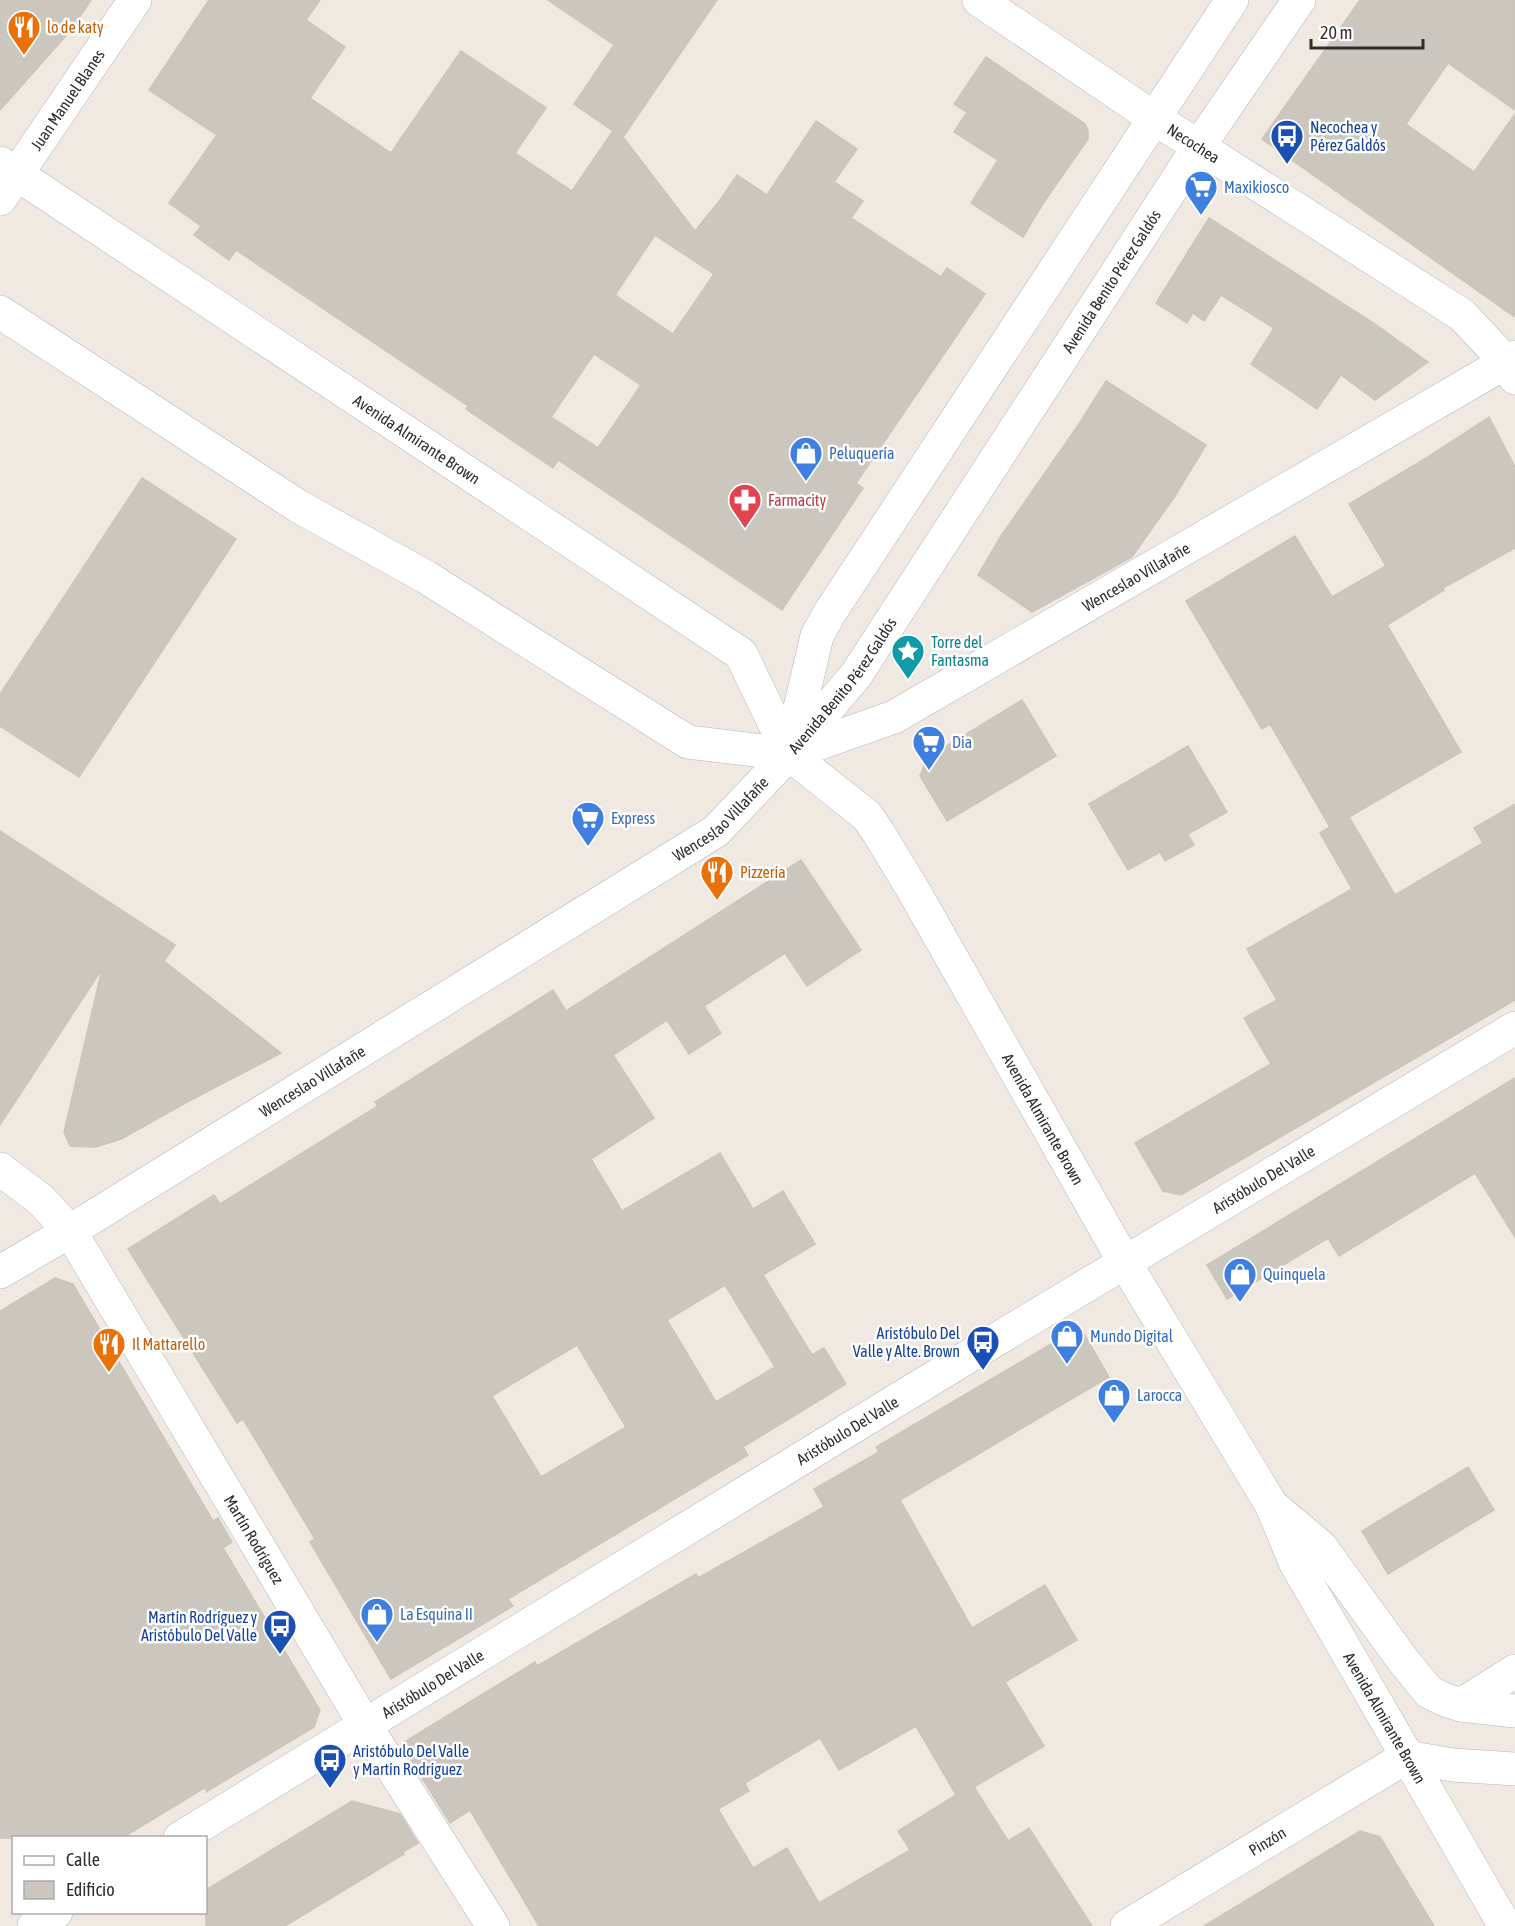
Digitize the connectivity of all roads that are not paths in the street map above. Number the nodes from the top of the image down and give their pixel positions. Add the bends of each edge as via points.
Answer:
1 (135, 0) edge
2 (979, 0) edge
3 (1232, 0) edge
4 (1299, 0) edge
5 (1154, 118) junction
6 (1199, 146) junction
7 (6, 179) edge
8 (0, 312) edge
9 (1512, 366) edge
10 (789, 754) junction
11 (1515, 1028) edge
12 (0, 1169) edge
13 (70, 1231) junction
14 (1125, 1263) junction
15 (0, 1272) edge
16 (1272, 1506) junction
17 (1515, 1671) edge
18 (1461, 1705) junction
19 (1515, 1711) edge
20 (365, 1725) junction
21 (1406, 1757) junction
22 (1515, 1769) edge
23 (183, 1836) edge
24 (53, 1914) edge
25 (34, 1926) edge
26 (493, 1926) edge
27 (1127, 1926) edge
28 (1505, 1926) edge

1 - 7 street, Juan Manuel Blanes
2 - 5 street, Necochea
3 - 5 street, Avenida Benito Pérez Galdós
4 - 6 street, Avenida Benito Pérez Galdós
5 - 6 street, Necochea
5 - 10 street, Avenida Benito Pérez Galdós via 817,636
6 - 9 street, Necochea via 1462,315
6 - 10 street, Avenida Benito Pérez Galdós via 856,675
7 - 10 street, Avenida Almirante Brown via 741,654
8 - 10 street via 298,507 426,577 688,742
9 - 10 street, Wenceslao Villafañe via 894,717
10 - 13 street, Wenceslao Villafañe via 716,831
10 - 14 street, Avenida Almirante Brown via 867,816
11 - 14 street, Aristóbulo Del Valle
12 - 13 street, Martín Rodríguez via 41,1200
13 - 15 street, Wenceslao Villafañe
13 - 20 street, Martín Rodríguez
14 - 16 street, Avenida Almirante Brown
14 - 20 street, Aristóbulo Del Valle
16 - 18 street, Avenida Almirante Brown via 1321,1547 1429,1692
16 - 21 street, Avenida Almirante Brown via 1295,1562
17 - 18 street
18 - 19 street, Avenida Almirante Brown
20 - 23 street, Aristóbulo Del Valle
20 - 26 street, Martín Rodríguez
21 - 22 street
21 - 27 street, Pinzón
21 - 28 street, Avenida Almirante Brown
24 - 25 street

